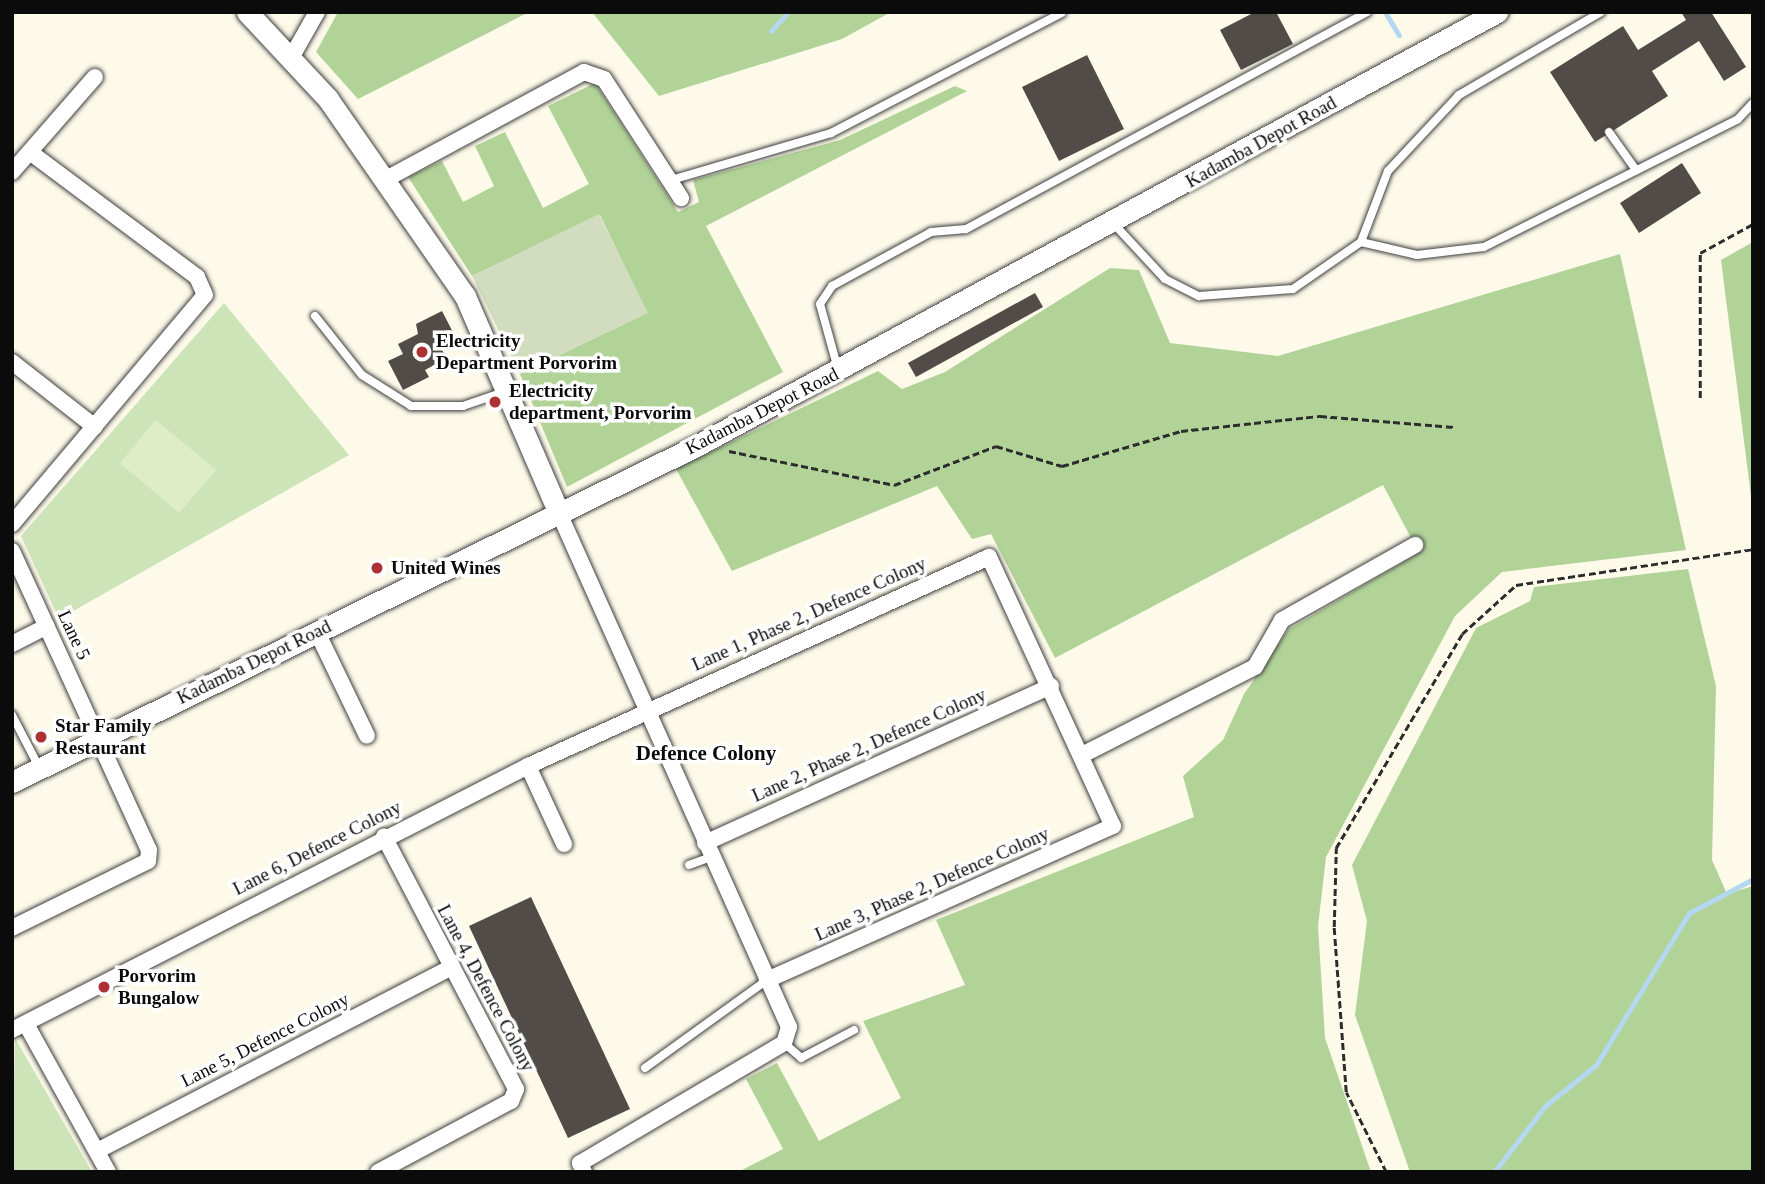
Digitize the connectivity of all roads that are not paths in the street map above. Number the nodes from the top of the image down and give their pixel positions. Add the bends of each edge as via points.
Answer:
1 (247, 12) edge
2 (317, 12) edge
3 (1367, 12) edge
4 (1497, 12) edge
5 (1601, 12) edge
6 (1062, 13) edge
7 (291, 58) junction
8 (95, 77) dead end
9 (1753, 103) edge
10 (1609, 132) dead end
11 (30, 152) junction
12 (1636, 170) junction
13 (12, 172) edge
14 (388, 178) junction
15 (667, 181) junction
16 (681, 198) dead end
17 (1113, 223) junction
18 (1361, 242) junction
19 (315, 316) dead end
20 (12, 362) edge
21 (839, 371) junction
22 (510, 390) junction
23 (95, 427) junction
24 (559, 513) junction
25 (12, 524) edge
26 (1415, 545) dead end
27 (12, 551) edge
28 (47, 626) junction
29 (317, 632) junction
30 (12, 644) edge
31 (1051, 686) junction
32 (645, 710) junction
33 (12, 715) edge
34 (367, 736) dead end
35 (97, 737) junction
36 (1084, 754) junction
37 (528, 765) junction
38 (39, 767) junction
39 (12, 782) edge
40 (384, 836) junction
41 (564, 844) dead end
42 (708, 850) junction
43 (689, 865) dead end
44 (12, 928) edge
45 (452, 967) junction
46 (767, 980) junction
47 (19, 1027) edge
48 (854, 1030) dead end
49 (784, 1043) junction
50 (645, 1068) dead end
51 (97, 1151) junction
52 (108, 1172) edge
53 (378, 1172) edge
54 (584, 1172) edge

1 - 7 street
2 - 7 street
3 - 21 lane via 967,229 931,232 832,286 820,304
4 - 17 street, Kadamba Depot Road
5 - 18 lane via 1460,95 1388,171
6 - 15 lane via 831,133
7 - 14 street
8 - 11 street
9 - 12 lane via 1738,119
10 - 12 lane
11 - 13 street
11 - 23 street via 204,286 199,309
12 - 18 lane via 1484,247 1417,254
14 - 15 street via 584,72 604,79
14 - 22 street via 465,296
15 - 16 street
17 - 18 lane via 1165,279 1199,296 1293,289
17 - 21 street, Kadamba Depot Road
19 - 22 lane via 362,375 411,406 463,406
20 - 23 street
21 - 24 street, Kadamba Depot Road
22 - 24 street
23 - 25 street
24 - 29 street, Kadamba Depot Road
24 - 32 street
26 - 36 street via 1282,620 1255,667
27 - 28 street, Lane 5
28 - 30 street
28 - 35 street, Lane 5
29 - 34 street
29 - 35 street, Kadamba Depot Road
31 - 32 street, Lane 1, Phase 2, Defence Colony via 989,556
31 - 36 street
31 - 42 street, Lane 2, Phase 2, Defence Colony
32 - 37 street, Lane 6, Defence Colony
32 - 42 street
33 - 38 lane
35 - 38 street, Kadamba Depot Road
35 - 44 street, Lane 5 via 149,850 148,861
36 - 46 street, Lane 3, Phase 2, Defence Colony via 1113,826
37 - 40 street, Lane 6, Defence Colony
37 - 41 street
38 - 39 street, Kadamba Depot Road
40 - 45 street, Lane 4, Defence Colony
40 - 47 street, Lane 6, Defence Colony
42 - 43 lane
42 - 46 street
45 - 51 street, Lane 5, Defence Colony
45 - 53 street, Lane 4, Defence Colony via 516,1089 511,1101
46 - 49 street via 789,1027
46 - 50 lane
47 - 51 street
48 - 49 lane via 801,1058
49 - 54 street via 580,1163
51 - 52 street

